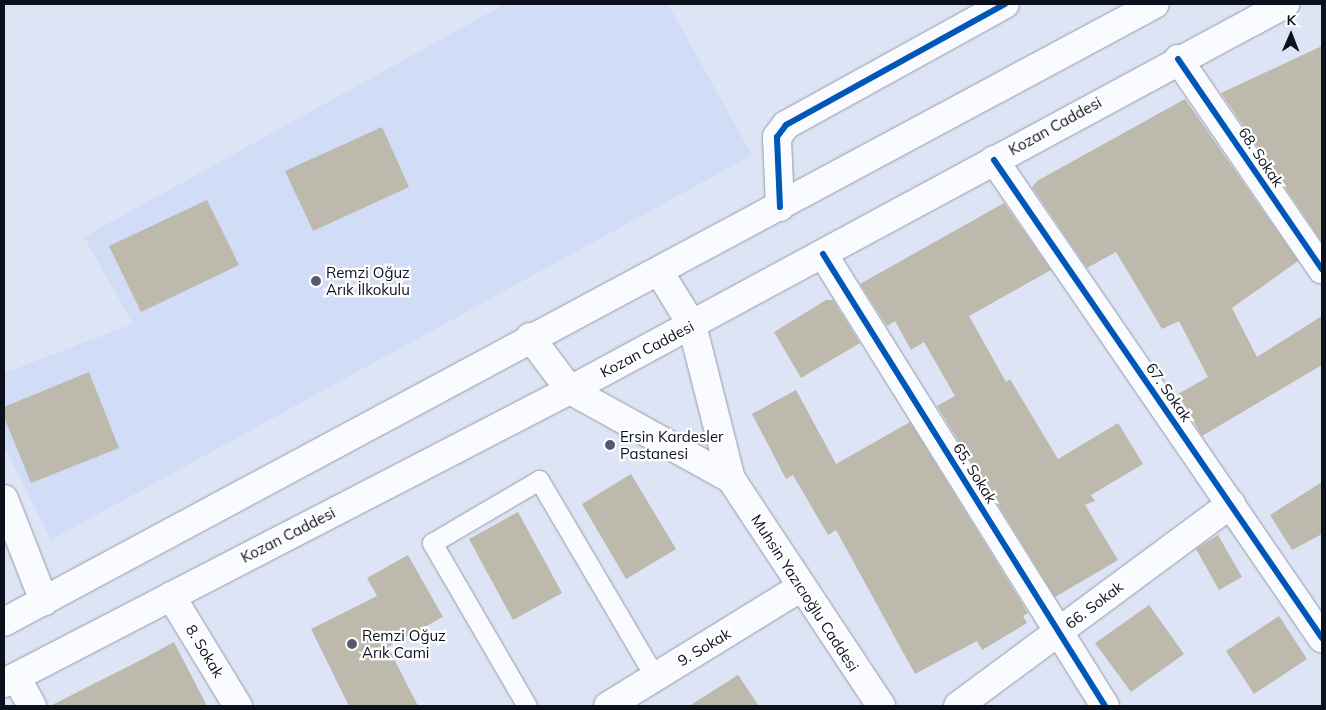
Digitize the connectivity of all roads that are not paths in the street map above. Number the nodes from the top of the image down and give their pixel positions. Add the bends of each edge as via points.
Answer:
1 (1005, 4) edge
2 (1155, 4) edge
3 (1285, 4) edge
4 (1178, 59) junction
5 (994, 160) junction
6 (780, 207) junction
7 (823, 254) junction
8 (1322, 269) edge
9 (660, 273) junction
10 (692, 325) junction
11 (530, 337) junction
12 (570, 390) junction
13 (731, 479) junction
14 (4, 500) edge
15 (1231, 504) junction
16 (800, 588) junction
17 (171, 596) junction
18 (44, 601) junction
19 (4, 622) edge
20 (1058, 631) junction
21 (1322, 638) edge
22 (655, 677) junction
23 (10, 680) edge
24 (32, 706) edge
25 (238, 706) edge
26 (527, 706) edge
27 (608, 706) edge
28 (880, 706) edge
29 (958, 706) edge
30 (1105, 706) edge

1 - 6 main road via 786,125 777,137
2 - 6 main road
3 - 4 main road, Kozan Caddesi
4 - 5 main road, Kozan Caddesi
4 - 8 main road, 68. Sokak
5 - 7 main road, Kozan Caddesi
5 - 15 main road, 67. Sokak
6 - 9 main road
7 - 10 main road, Kozan Caddesi
7 - 20 main road, 65. Sokak
9 - 10 main road
9 - 11 main road
10 - 12 main road, Kozan Caddesi
10 - 13 main road
11 - 12 main road
11 - 18 main road
12 - 13 main road
12 - 17 main road, Kozan Caddesi
13 - 16 main road, Muhsin Yazıcıoğlu Caddesi
14 - 18 main road
15 - 20 main road, 66. Sokak
15 - 21 main road, 67. Sokak
16 - 22 main road, 9. Sokak
16 - 28 main road, Muhsin Yazıcıoğlu Caddesi
17 - 23 main road, Kozan Caddesi
17 - 25 main road, 8. Sokak
18 - 19 main road
20 - 29 main road, 66. Sokak
20 - 30 main road, 65. Sokak
22 - 26 lane via 539,480 432,543
22 - 27 main road, 9. Sokak
23 - 24 main road

